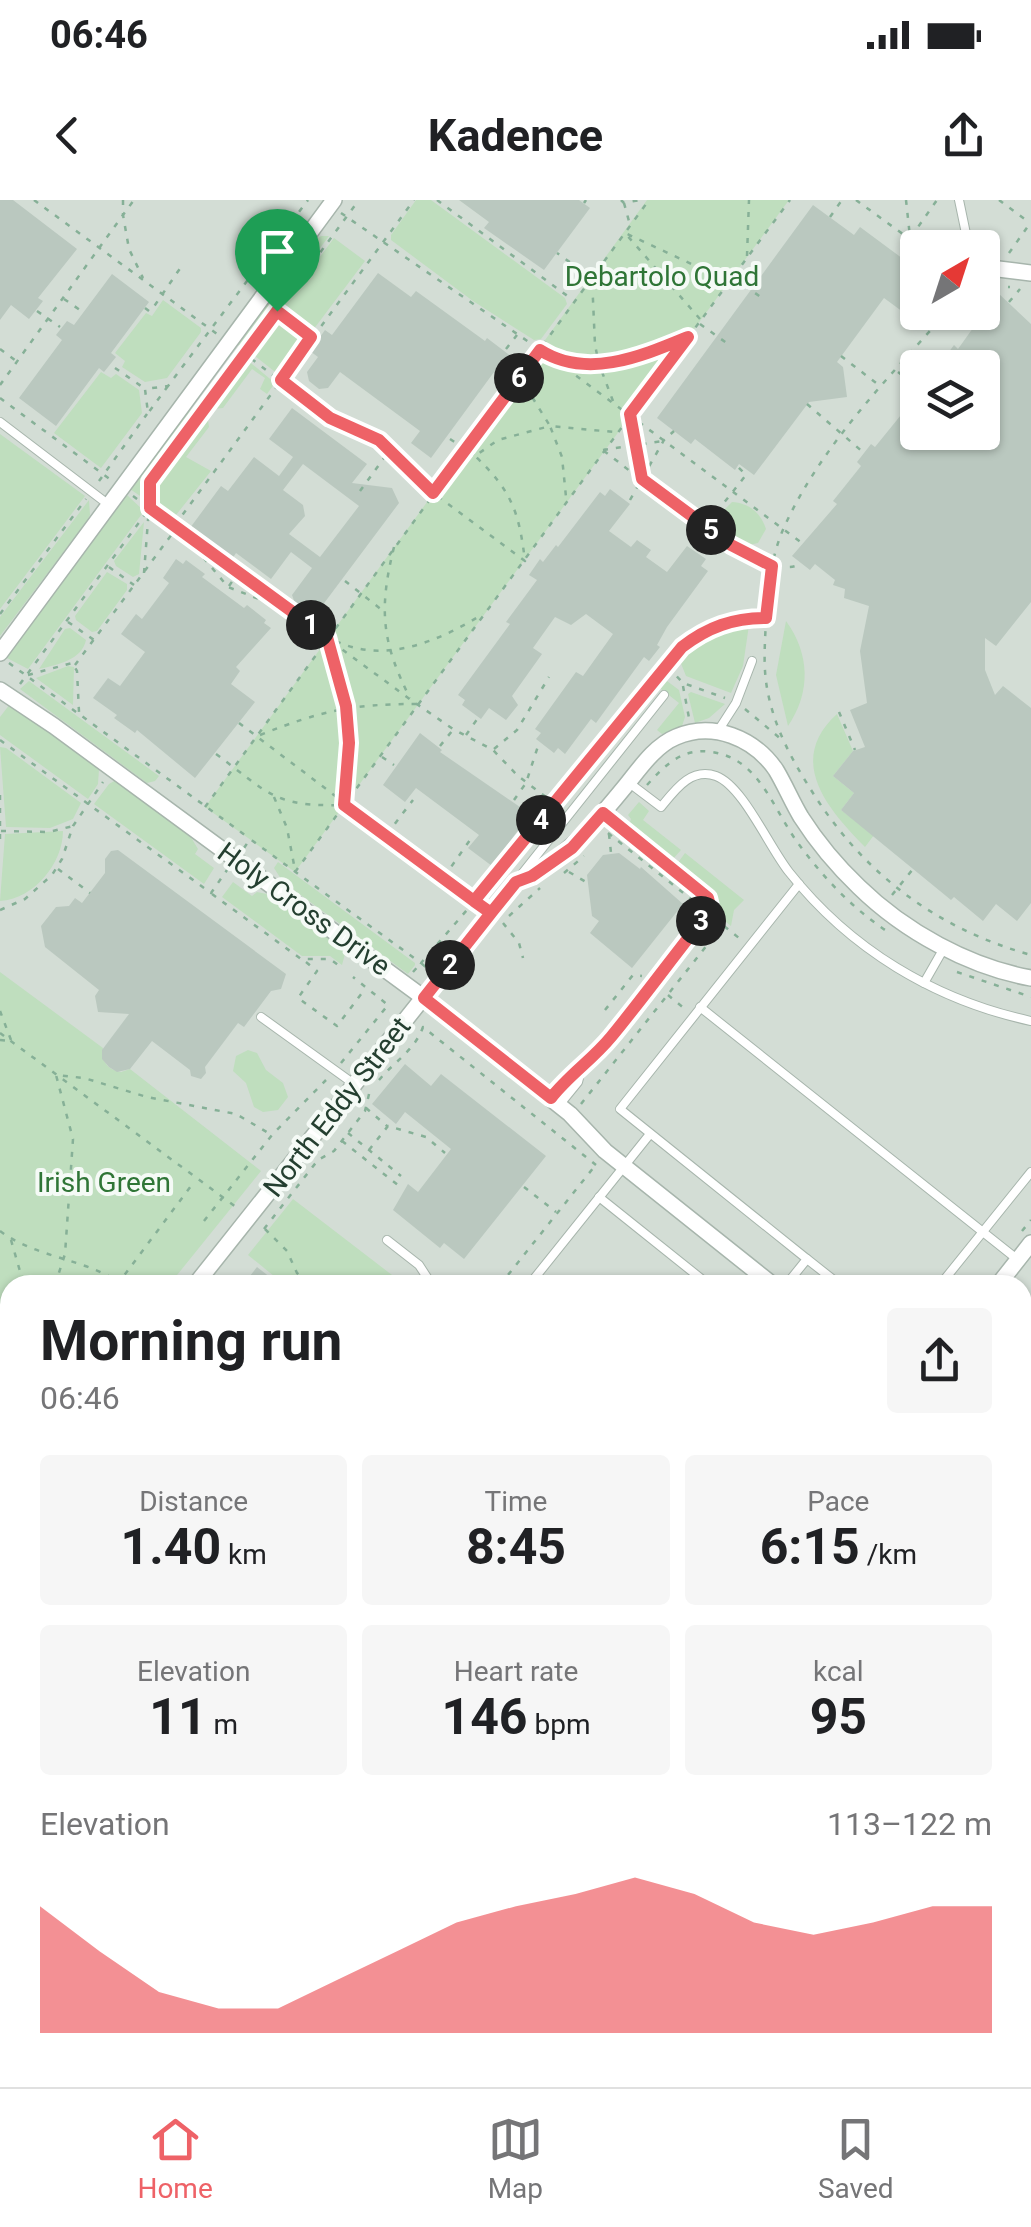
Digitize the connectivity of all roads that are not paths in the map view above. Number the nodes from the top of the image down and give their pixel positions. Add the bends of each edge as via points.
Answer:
1 (959, 200) edge
2 (337, 206) edge
3 (965, 230) edge
4 (1000, 270) edge
5 (1031, 273) edge
6 (0, 422) edge
7 (109, 504) junction
8 (2, 656) edge
9 (752, 661) dead end
10 (4, 690) edge
11 (664, 695) dead end
12 (718, 731) junction
13 (628, 782) junction
14 (603, 813) junction
15 (516, 882) junction
16 (799, 884) junction
17 (944, 948) junction
18 (1031, 978) edge
19 (924, 983) junction
20 (424, 998) junction
21 (700, 1007) junction
22 (261, 1018) dead end
23 (1031, 1021) edge
24 (354, 1084) junction
25 (556, 1102) junction
26 (650, 1134) junction
27 (621, 1170) junction
28 (1031, 1172) edge
29 (599, 1197) junction
30 (983, 1232) junction
31 (387, 1240) dead end
32 (1031, 1243) edge
33 (807, 1259) junction
34 (1018, 1260) junction
35 (203, 1275) edge
36 (425, 1275) edge
37 (537, 1275) edge
38 (696, 1275) edge
39 (760, 1275) edge
40 (794, 1275) edge
41 (827, 1275) edge
42 (948, 1275) edge
43 (1006, 1275) edge

1 - 3 lane
2 - 7 street
4 - 5 street
6 - 7 lane
7 - 8 street
9 - 12 lane
10 - 20 street, Holy Cross Drive
11 - 15 lane
12 - 13 street via 675,737
12 - 17 street via 766,758 818,840 861,889
13 - 14 street
13 - 16 lane via 661,807 697,773 725,780
14 - 15 street via 572,848
14 - 25 lane via 702,891 710,906 610,1038 569,1076
15 - 20 street, North Eddy Street
16 - 19 lane via 856,940
16 - 21 lane
17 - 18 street
17 - 19 lane
19 - 23 lane
20 - 24 street, North Eddy Street
20 - 25 street, Holy Cross Drive
21 - 26 lane via 620,1110
21 - 30 lane
22 - 24 lane
24 - 35 street, North Eddy Street
25 - 27 street, Holy Cross Drive
26 - 27 lane
26 - 33 lane
27 - 29 lane
27 - 39 street, Holy Cross Drive
28 - 30 lane
29 - 37 lane
29 - 38 lane
30 - 34 lane
30 - 42 lane
31 - 36 lane
32 - 34 street
33 - 40 lane
33 - 41 lane
34 - 43 street

